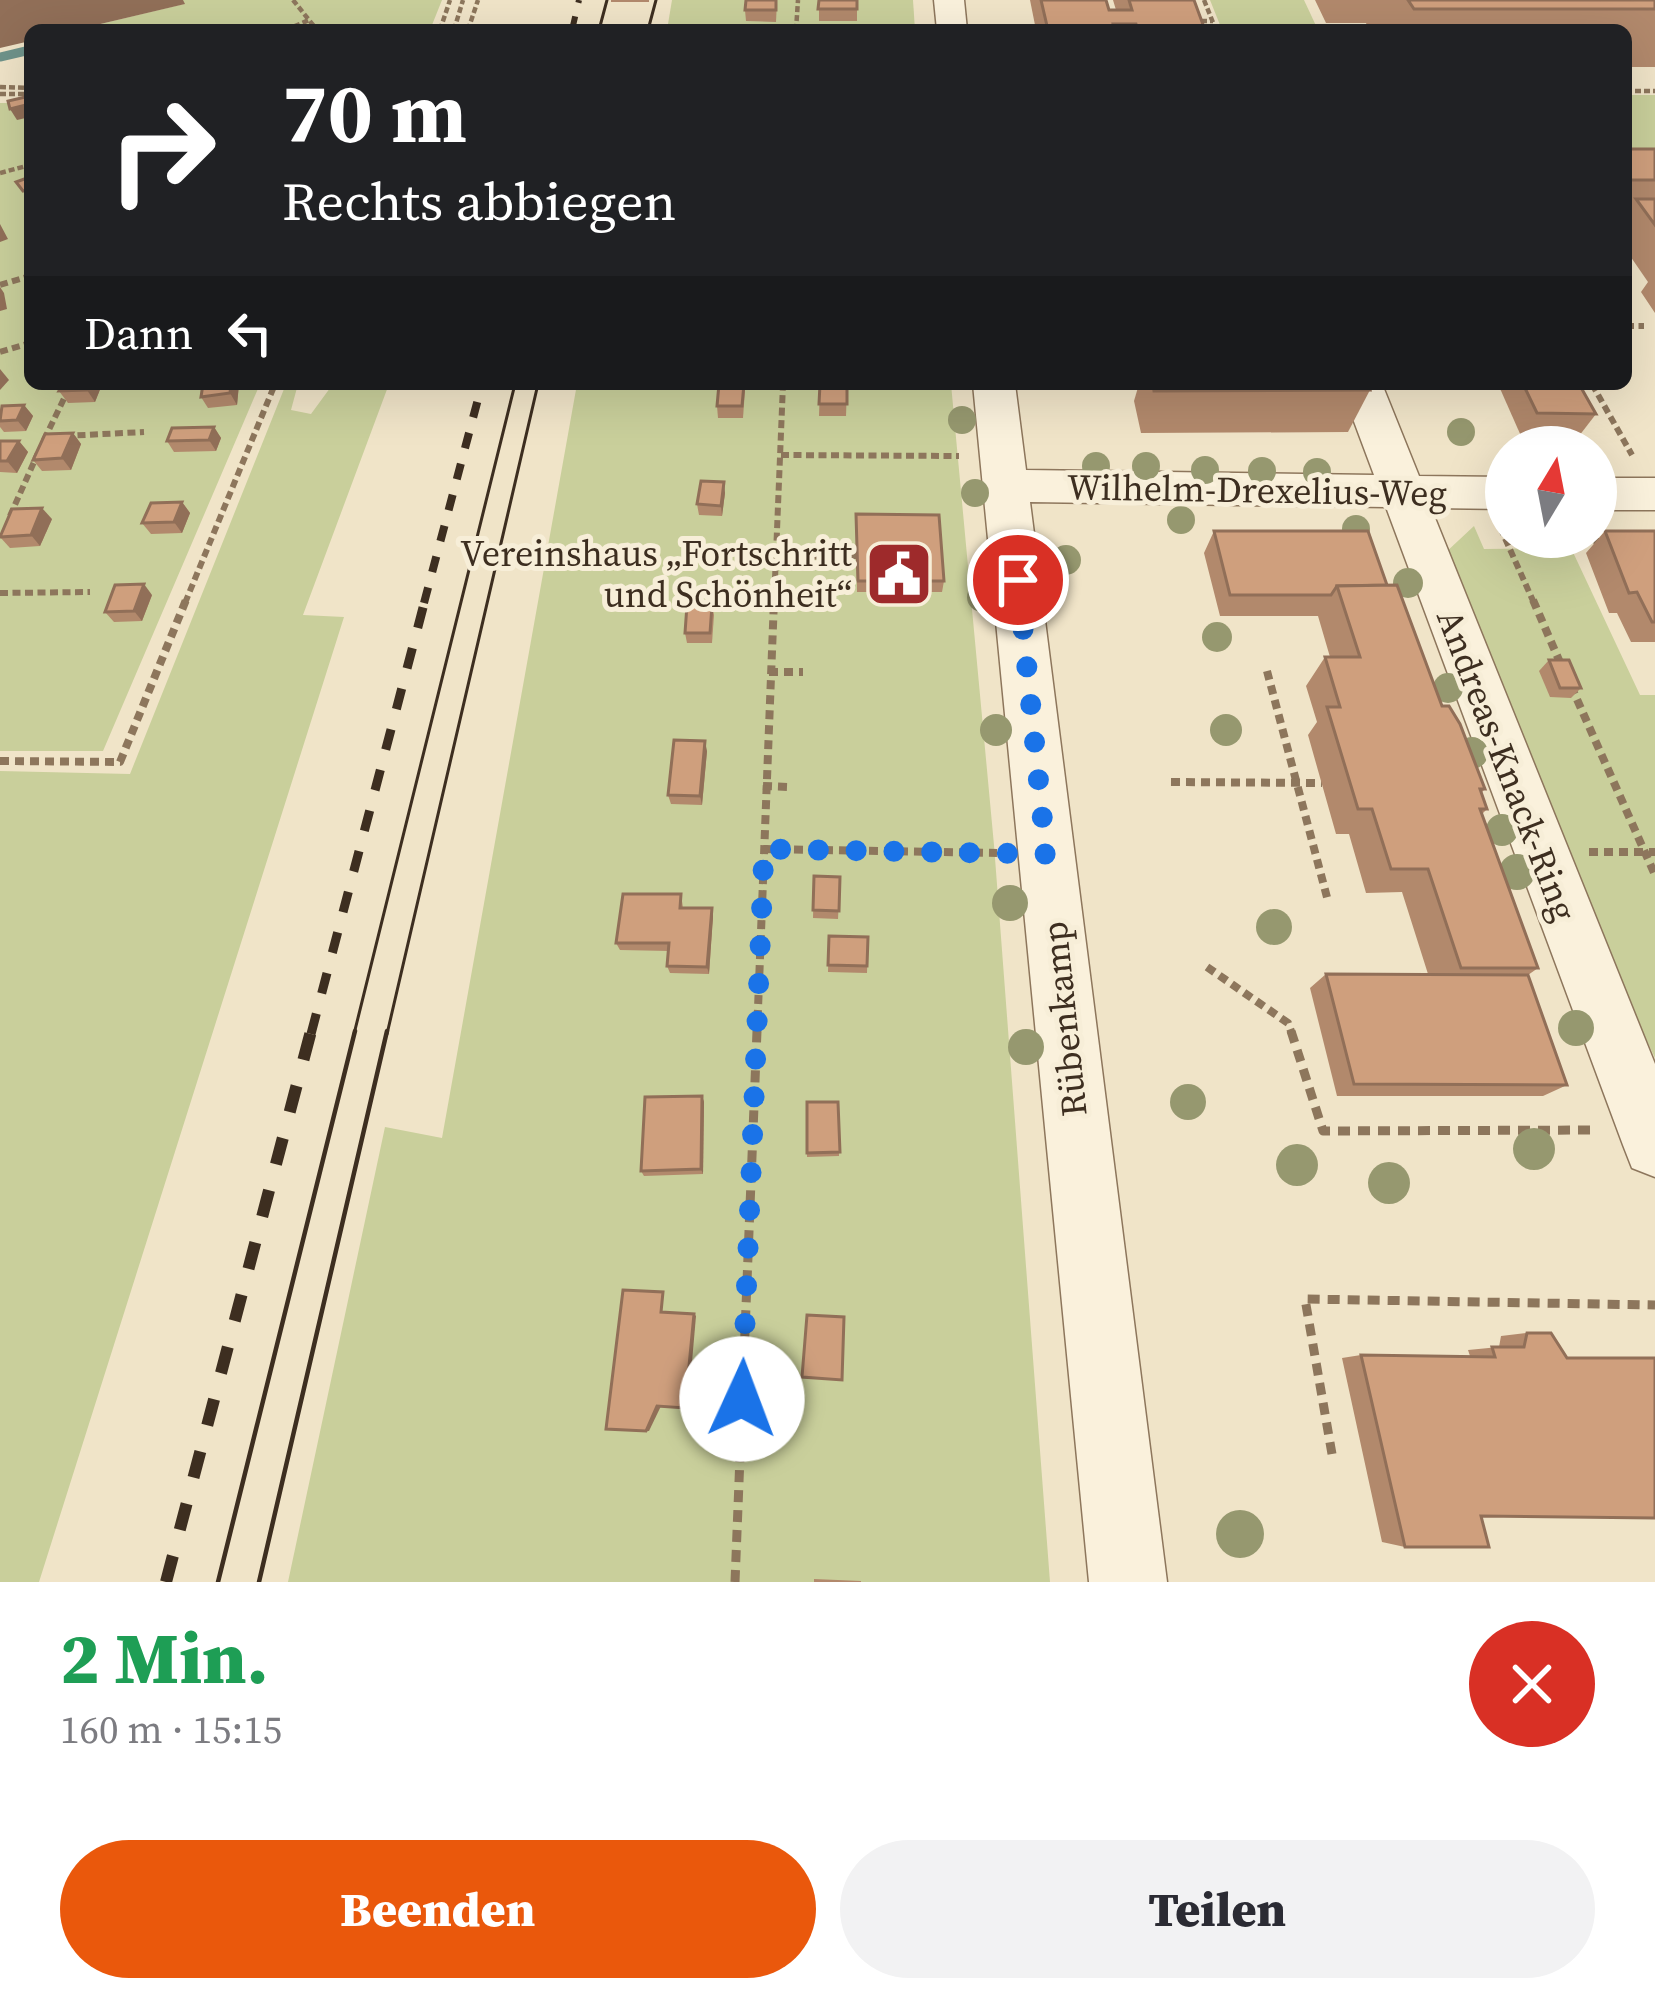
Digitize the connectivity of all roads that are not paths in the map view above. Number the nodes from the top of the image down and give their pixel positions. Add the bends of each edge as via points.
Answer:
1 (995, 390) edge
2 (1362, 390) edge
3 (1006, 471) junction
4 (1646, 478) edge
5 (1617, 487) edge
6 (1402, 493) junction
7 (1485, 493) edge
8 (1651, 1137) edge
9 (1127, 1582) edge

1 - 3 street, Rübenkamp
2 - 6 street, Andreas-Knack-Ring
3 - 6 street, Wilhelm-Drexelius-Weg
3 - 9 street, Rübenkamp
4 - 5 street
6 - 7 street, Wilhelm-Drexelius-Weg
6 - 8 street, Andreas-Knack-Ring

